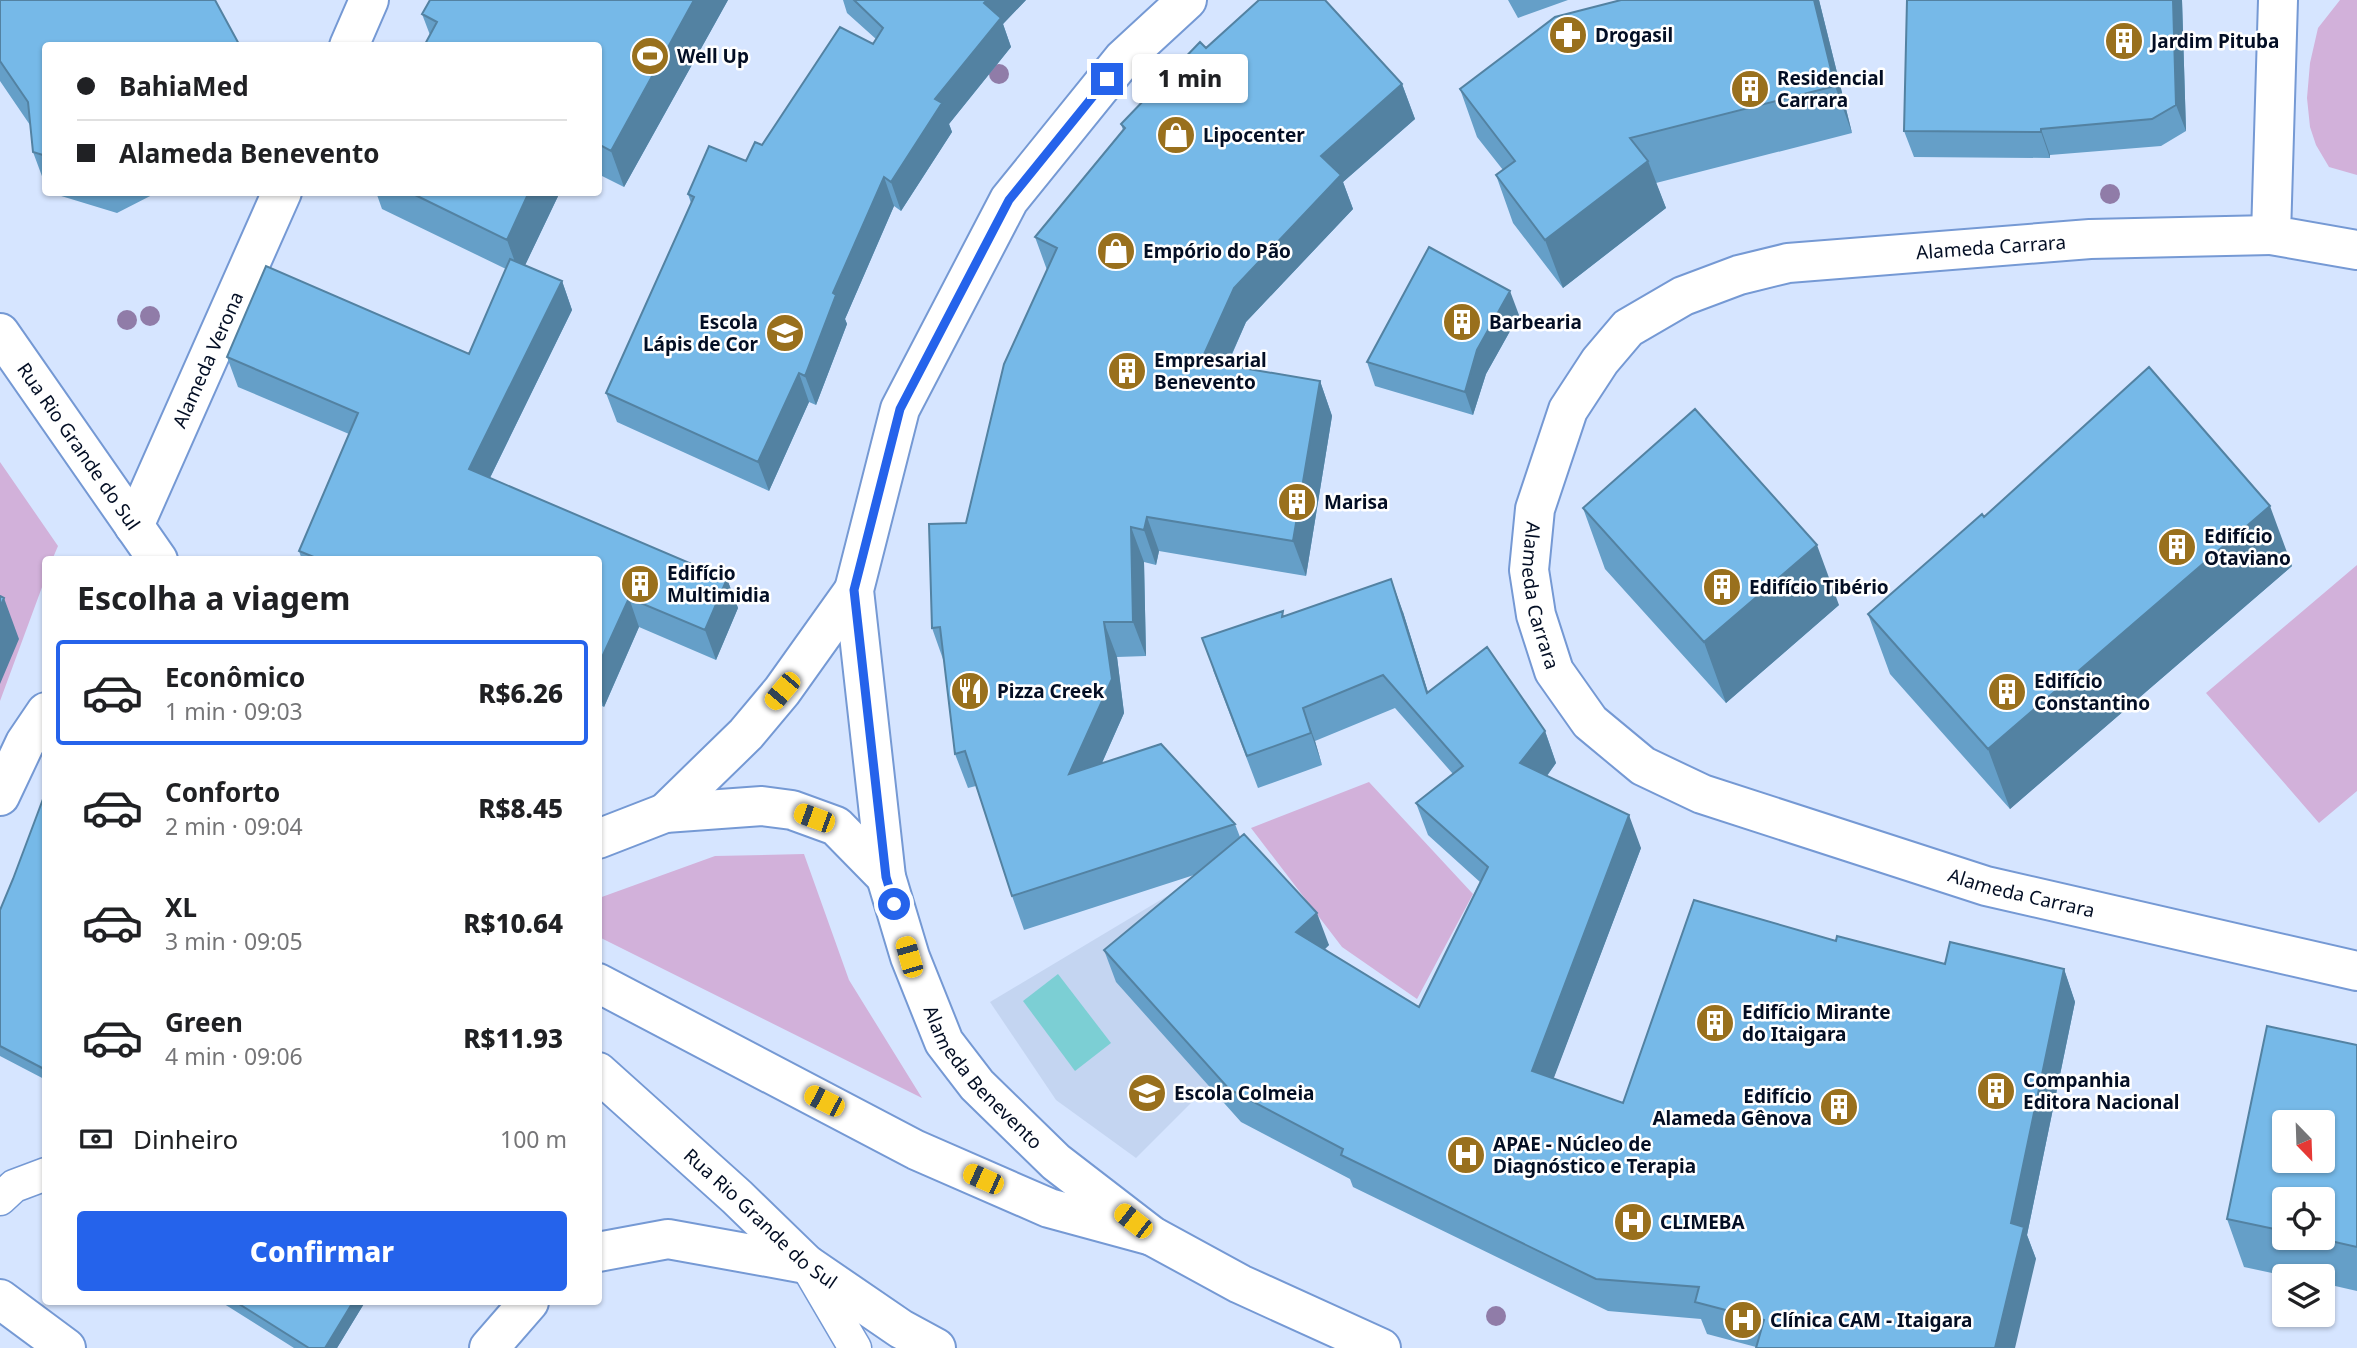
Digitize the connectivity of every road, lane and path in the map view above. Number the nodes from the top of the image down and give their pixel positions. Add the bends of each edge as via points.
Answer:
1 (369, 0) edge
2 (1187, 0) edge
3 (2280, 2) edge
4 (351, 42) edge
5 (280, 196) edge
6 (2271, 235) junction
7 (2357, 250) edge
8 (0, 332) edge
9 (134, 526) junction
10 (155, 556) edge
11 (854, 590) junction
12 (42, 718) edge
13 (0, 796) edge
14 (665, 813) junction
15 (602, 837) edge
16 (886, 877) junction
17 (2357, 971) edge
18 (602, 985) edge
19 (602, 1079) edge
20 (42, 1176) edge
21 (0, 1199) edge
22 (1152, 1236) junction
23 (602, 1251) edge
24 (806, 1264) junction
25 (0, 1299) edge
26 (526, 1305) edge
27 (51, 1341) edge
28 (489, 1348) edge
29 (856, 1348) edge
30 (936, 1348) edge
31 (1381, 1348) edge

1 - 4 street
2 - 11 street, Alameda Benevento via 1123,59 1009,200 900,409
3 - 6 street
5 - 9 street, Alameda Verona
6 - 7 street, Alameda Carrara
6 - 17 street, Alameda Carrara via 2090,239 1788,263 1683,296 1628,328 1569,410 1535,509 1529,570 1536,615 1554,671 1590,722 1643,766 1702,794 1986,886
8 - 9 street, Rua Rio Grande do Sul
9 - 10 street, Rua Rio Grande do Sul
11 - 14 street via 746,734
11 - 16 street, Alameda Benevento
12 - 13 street
14 - 15 street
14 - 16 street via 762,806 792,810 836,826
16 - 22 street, Alameda Benevento via 909,957 944,1042 977,1085 1056,1162
18 - 22 street via 916,1150 1049,1208
19 - 24 street, Rua Rio Grande do Sul via 737,1196
20 - 21 lane via 14,1186
22 - 31 street, Alameda Benevento via 1240,1284
23 - 24 street via 668,1238
24 - 29 lane
24 - 30 street, Rua Rio Grande do Sul
25 - 27 street
26 - 28 street

